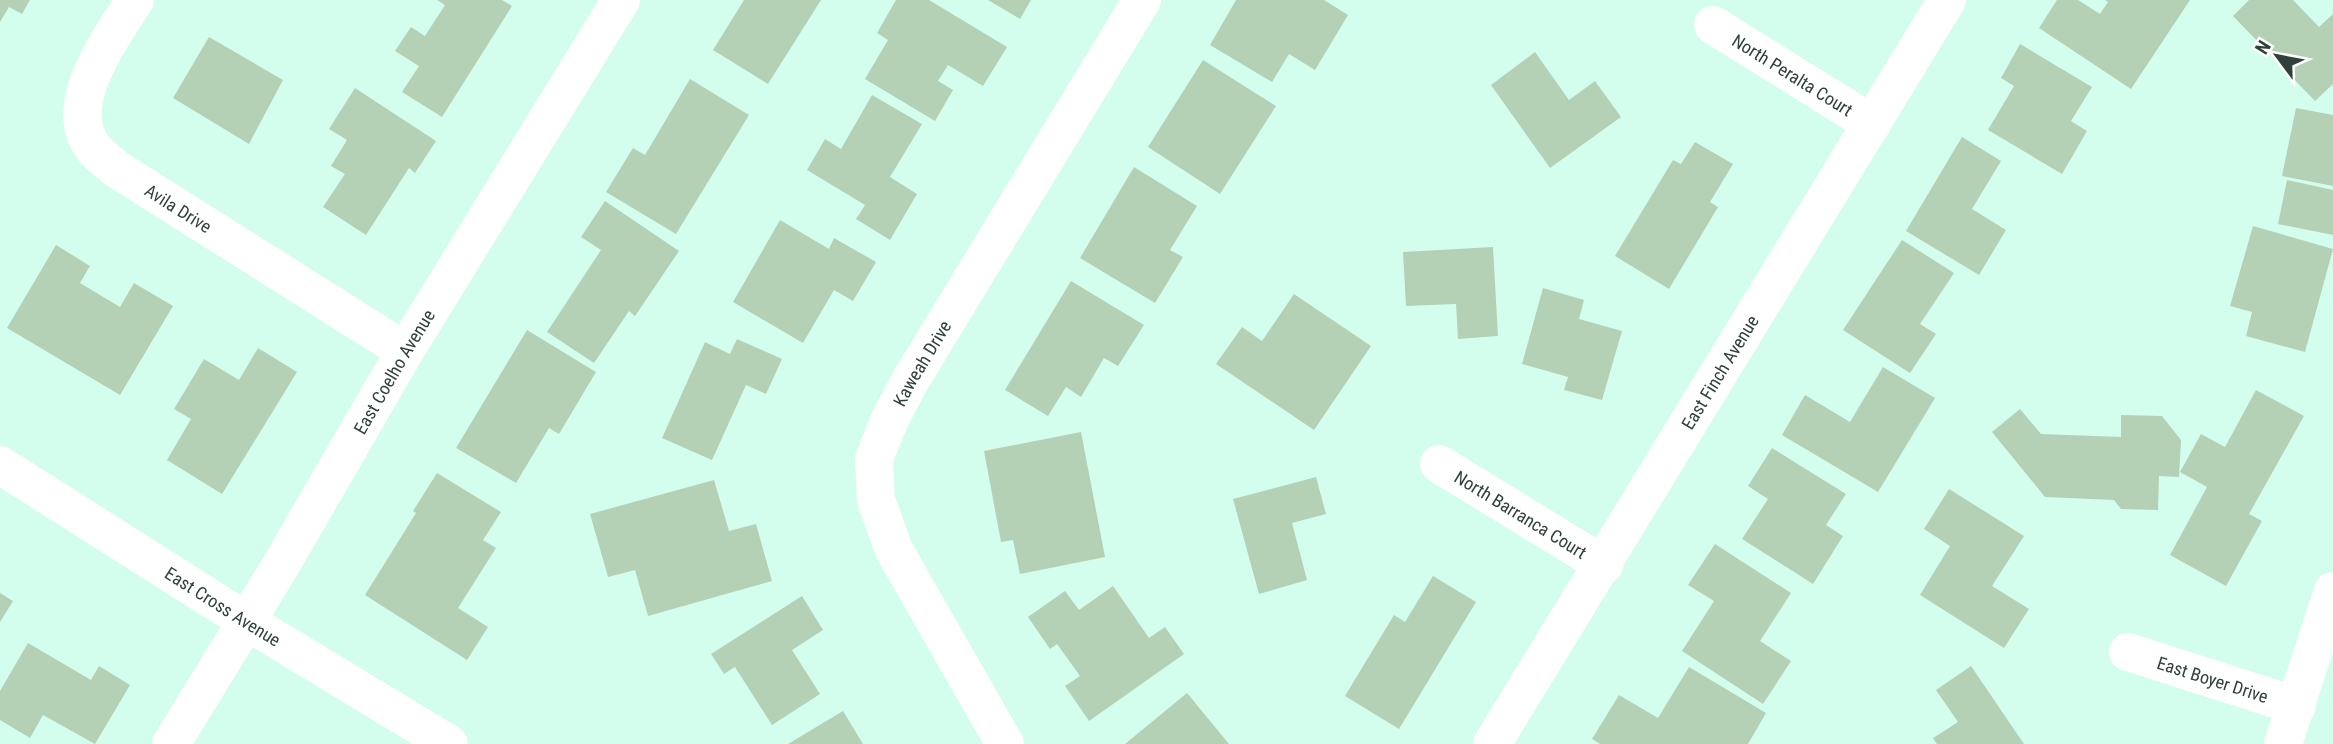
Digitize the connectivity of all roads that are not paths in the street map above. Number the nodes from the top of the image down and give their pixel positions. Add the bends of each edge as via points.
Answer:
1 (135, 0) edge
2 (621, 0) edge
3 (1142, 0) edge
4 (1947, 0) edge
5 (1713, 25) dead end
6 (1872, 124) junction
7 (405, 351) junction
8 (1439, 464) dead end
9 (0, 465) edge
10 (1604, 565) junction
11 (2333, 591) edge
12 (246, 621) junction
13 (2127, 652) dead end
14 (2297, 706) junction
15 (171, 744) edge
16 (449, 744) edge
17 (1005, 744) edge
18 (1492, 744) edge
19 (2283, 744) edge

1 - 7 street, Avila Drive via 93,68 83,101 84,128 93,149 115,168
2 - 7 street, East Coelho Avenue
3 - 17 street, Kaweah Drive via 910,381 874,459 876,500 894,550
4 - 6 street, East Finch Avenue
5 - 6 street, North Peralta Court
6 - 10 street, East Finch Avenue
7 - 12 street, East Coelho Avenue
8 - 10 street, North Barranca Court
9 - 12 street, East Cross Avenue
10 - 18 street, East Finch Avenue
11 - 14 street
12 - 15 street, East Coelho Avenue
12 - 16 street, East Cross Avenue
13 - 14 street, East Boyer Drive
14 - 19 street

